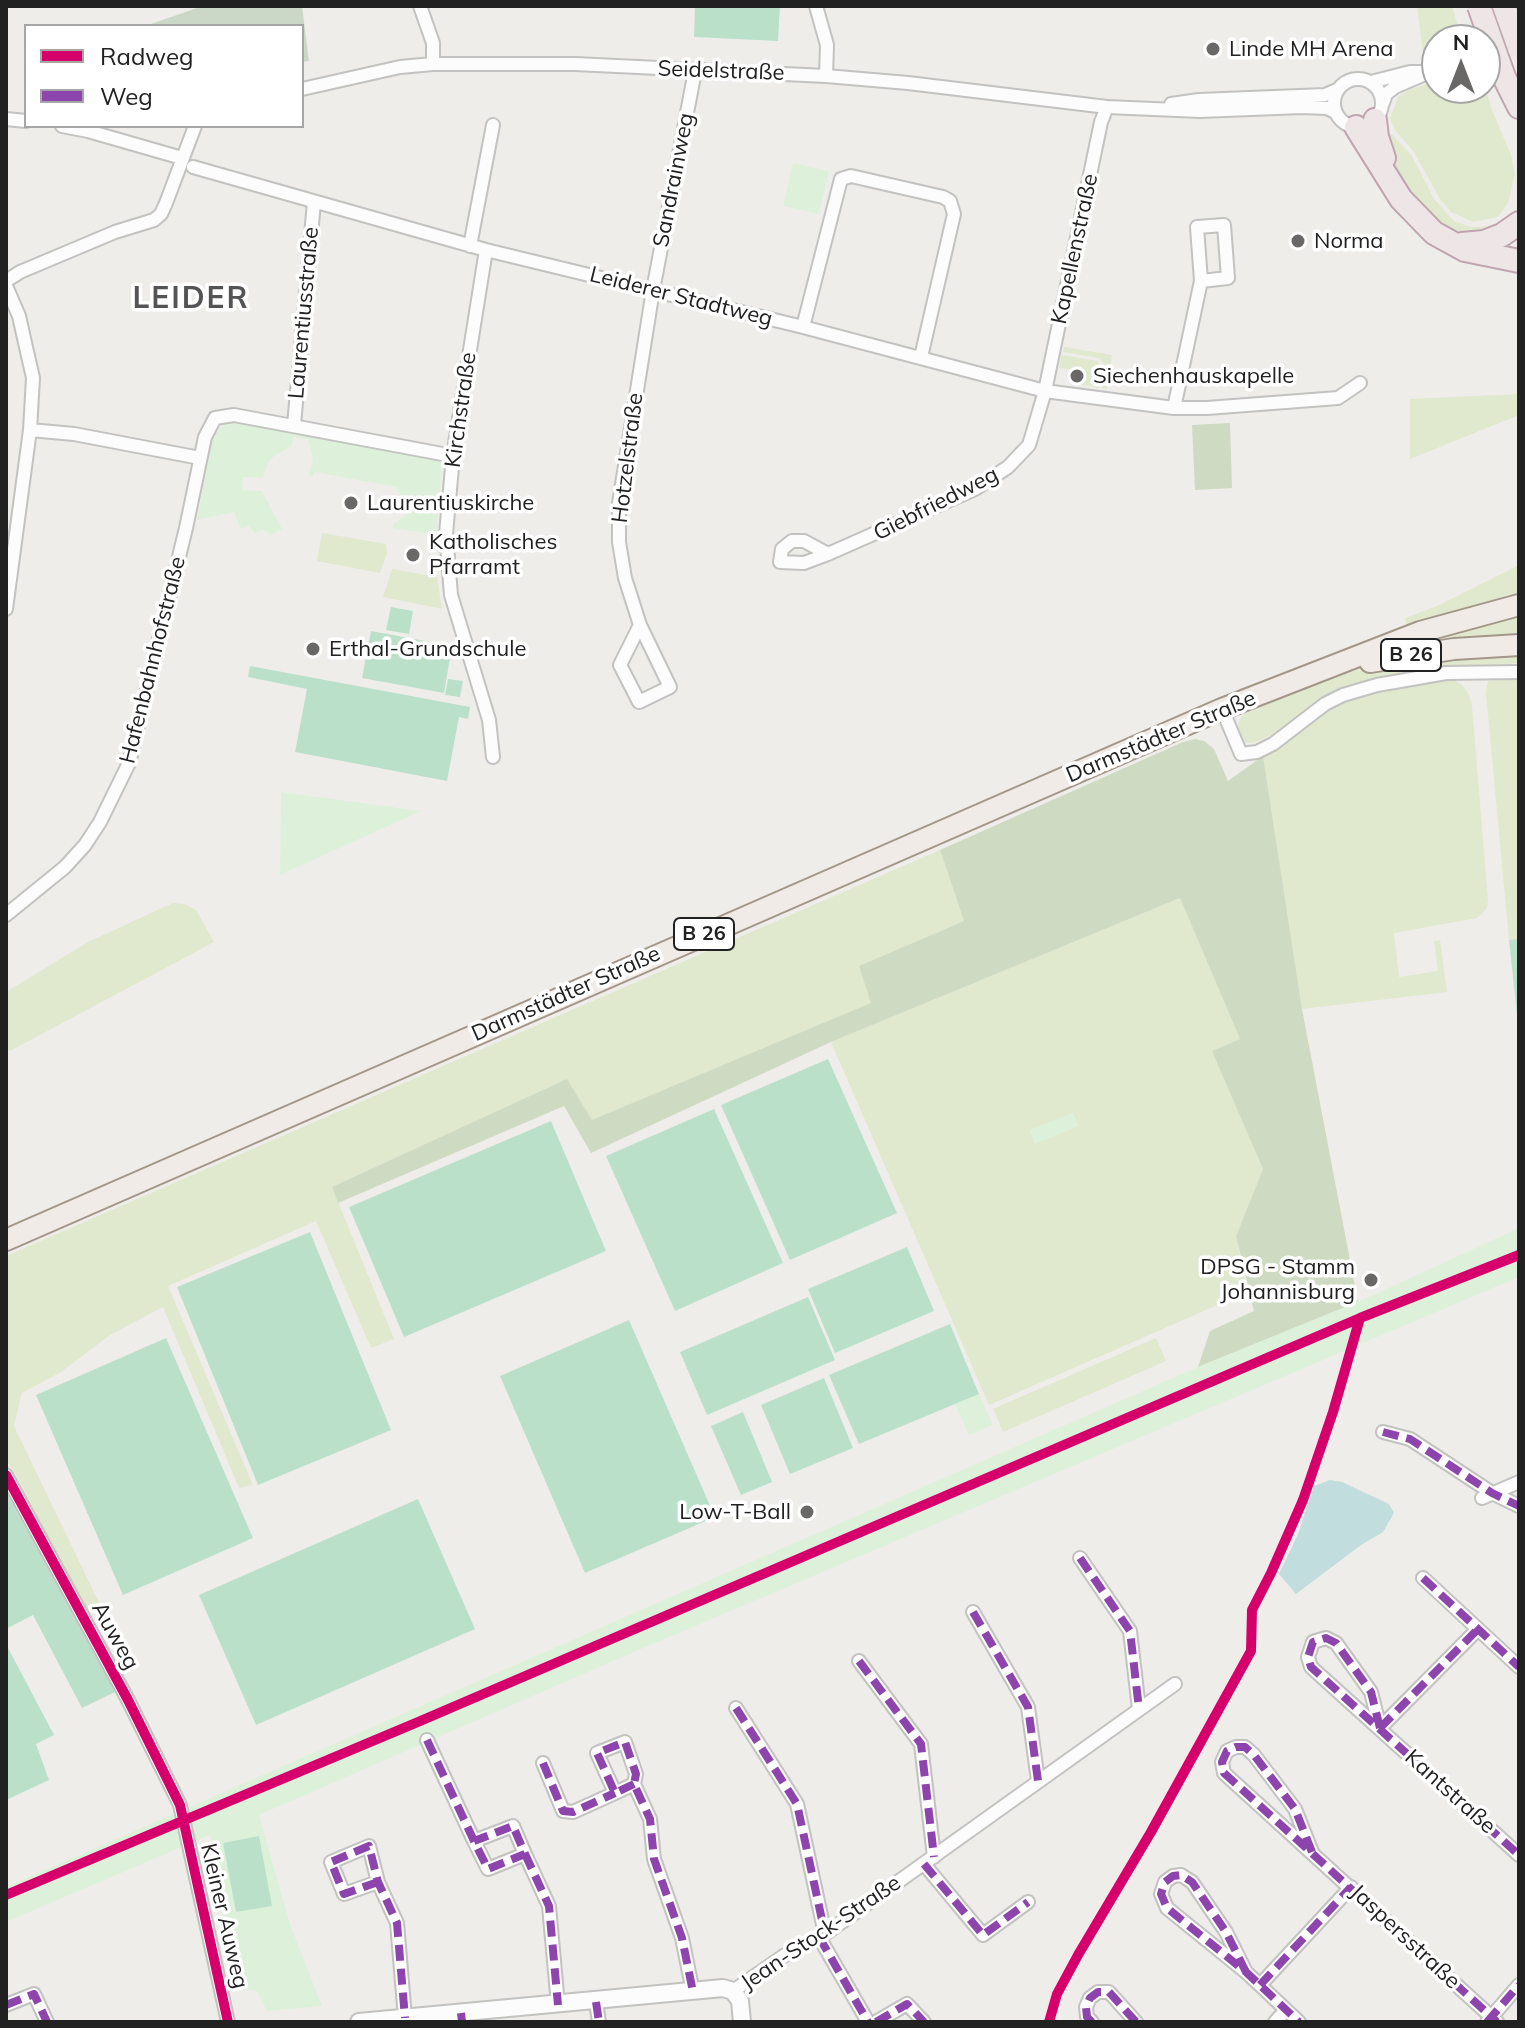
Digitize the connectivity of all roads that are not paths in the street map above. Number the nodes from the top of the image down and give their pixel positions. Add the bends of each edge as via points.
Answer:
1 (420, 6) edge
2 (816, 6) edge
3 (1479, 6) edge
4 (1504, 6) edge
5 (1519, 48) edge
6 (433, 64) junction
7 (695, 71) junction
8 (1421, 71) edge
9 (826, 76) junction
10 (1421, 76) edge
11 (1371, 82) junction
12 (304, 89) edge
13 (1337, 90) junction
14 (1107, 107) junction
15 (1519, 107) edge
16 (1141, 108) junction
17 (1335, 112) junction
18 (1371, 117) junction
19 (493, 125) dead end
20 (72, 128) edge
21 (194, 128) edge
22 (185, 163) junction
23 (314, 202) junction
24 (1519, 223) edge
25 (1447, 242) junction
26 (470, 246) junction
27 (486, 250) junction
28 (1519, 261) edge
29 (1201, 281) junction
30 (6, 284) edge
31 (653, 290) junction
32 (803, 327) junction
33 (921, 357) junction
34 (1360, 383) dead end
35 (1045, 391) junction
36 (1174, 408) junction
37 (294, 425) junction
38 (30, 430) junction
39 (453, 456) junction
40 (200, 458) junction
41 (828, 554) dead end
42 (1519, 605) edge
43 (6, 609) edge
44 (640, 625) junction
45 (1519, 645) edge
46 (1519, 672) edge
47 (1305, 679) junction
48 (1222, 709) junction
49 (493, 757) dead end
50 (6, 915) edge
51 (6, 1240) edge
52 (1383, 1432) dead end
53 (6, 1475) edge
54 (1519, 1482) edge
55 (1487, 1495) junction
56 (1519, 1506) edge
57 (1080, 1558) dead end
58 (1423, 1578) dead end
59 (973, 1612) dead end
60 (1478, 1629) junction
61 (859, 1661) dead end
62 (1519, 1667) edge
63 (1175, 1684) dead end
64 (736, 1708) dead end
65 (1139, 1709) junction
66 (1380, 1728) junction
67 (427, 1740) dead end
68 (543, 1763) dead end
69 (1038, 1781) junction
70 (634, 1784) junction
71 (615, 1793) junction
72 (183, 1819) joint
73 (474, 1841) junction
74 (1312, 1852) junction
75 (525, 1854) junction
76 (1519, 1855) edge
77 (929, 1860) junction
78 (378, 1882) dead end
79 (1351, 1887) junction
80 (1028, 1902) dead end
81 (822, 1936) junction
82 (1246, 1972) junction
83 (1260, 1985) junction
84 (1519, 1985) edge
85 (733, 1991) junction
86 (693, 1992) junction
87 (596, 2002) junction
88 (6, 2005) edge
89 (558, 2005) junction
90 (1286, 2010) junction
91 (405, 2018) junction
92 (461, 2018) edge
93 (1492, 2020) edge
94 (47, 2022) edge
95 (228, 2022) edge
96 (359, 2022) edge
97 (599, 2022) edge
98 (742, 2022) edge
99 (868, 2022) edge
100 (876, 2022) edge
101 (924, 2022) edge
102 (1092, 2022) edge
103 (1136, 2022) edge
104 (1275, 2022) edge
105 (1299, 2022) edge

1 - 6 street via 433,43
2 - 9 street via 827,45
3 - 15 highway, bridge
4 - 5 highway, bridge
6 - 7 street, Seidelstraße
6 - 12 street, Seidelstraße
7 - 9 street, Seidelstraße
7 - 31 street, Sandrainweg
8 - 11 street
9 - 14 street, Seidelstraße
10 - 18 street via 1386,94
11 - 13 street via 1354,79
11 - 18 street via 1381,93
13 - 16 street, Seidelstraße
13 - 17 street
14 - 16 street, Seidelstraße
14 - 35 street, Kapellenstraße
16 - 17 street, Seidelstraße via 1302,107
17 - 18 street via 1345,123
18 - 25 highway via 1393,186 1411,212
19 - 26 street
20 - 22 street, Leiderer Stadtweg
21 - 22 street
22 - 23 street, Leiderer Stadtweg
22 - 30 street via 154,220 20,272
23 - 26 street, Leiderer Stadtweg
23 - 37 street, Laurentiusstraße
24 - 25 highway via 1484,242
25 - 28 highway
26 - 27 street, Leiderer Stadtweg
27 - 31 street, Leiderer Stadtweg
27 - 39 street, Kirchstraße
29 - 29 street via 1228,278 1224,225 1197,227
29 - 36 street
30 - 38 street via 33,378
31 - 32 street, Leiderer Stadtweg
31 - 44 street, Hotzelstraße via 619,503 625,578
32 - 33 street, Leiderer Stadtweg
32 - 33 street via 841,179 851,176 943,197 954,214
33 - 35 street, Leiderer Stadtweg
34 - 36 street, Leiderer Stadtweg via 1338,398
35 - 36 street, Leiderer Stadtweg
35 - 41 street, Giebfriedweg via 1029,445 1008,467 975,489
37 - 39 street
37 - 40 street, Hafenbahnhofstraße via 234,415 215,418
38 - 40 street
38 - 43 street
39 - 49 street, Kirchstraße via 446,534 451,595 489,720
40 - 50 street, Hafenbahnhofstraße via 129,763 85,845
42 - 47 main road, Darmstädter Straße / B 26 via 1420,632
44 - 44 street, Hotzelstraße via 620,665 639,702 670,687
45 - 47 main road, Darmstädter Straße / B 26 via 1397,657
46 - 48 street via 1446,673 1343,695 1273,744 1241,754
47 - 48 main road, Darmstädter Straße / B 26
48 - 51 main road, Darmstädter Straße / B 26
52 - 55 street via 1410,1439
53 - 72 street, Auweg via 128,1700
54 - 55 street
55 - 56 street
57 - 65 street via 1130,1631
58 - 60 street
59 - 69 street via 1028,1707
60 - 62 street
60 - 66 street
61 - 77 street via 921,1744
63 - 65 street, Jean-Stock-Straße
64 - 81 street via 797,1804
65 - 69 street, Jean-Stock-Straße
66 - 66 street, Kantstraße via 1371,1692 1336,1643 1326,1638 1313,1642 1311,1667
66 - 76 street, Kantstraße
67 - 73 street
68 - 71 street via 563,1811 573,1812
69 - 77 street, Jean-Stock-Straße
70 - 71 street
70 - 71 street via 636,1774 625,1742 597,1753
70 - 86 street via 650,1819 654,1859 682,1938
72 - 95 street, Kleiner Auweg
73 - 75 street via 488,1869
73 - 75 street via 513,1826
74 - 74 street, Jaspersstraße via 1295,1809 1254,1755 1245,1747 1227,1751 1224,1773
74 - 79 street, Jaspersstraße
75 - 89 street via 549,1906
77 - 80 street via 941,1887 983,1935
77 - 81 street, Jean-Stock-Straße
78 - 91 street via 397,1923
79 - 83 street
79 - 93 street, Jaspersstraße
81 - 85 street, Jean-Stock-Straße
81 - 99 street
82 - 82 street via 1192,1882 1181,1875 1165,1882 1161,1894 1167,1908
82 - 83 street
83 - 90 street
84 - 93 street
85 - 86 street, Jean-Stock-Straße
85 - 98 street
86 - 87 street, Jean-Stock-Straße
87 - 89 street, Jean-Stock-Straße
87 - 97 street
88 - 94 street via 34,1994
89 - 92 street, Jean-Stock-Straße
90 - 104 street
90 - 105 street
91 - 92 street, Jean-Stock-Straße
91 - 96 street, Jean-Stock-Straße
100 - 101 street via 907,2004
102 - 103 street via 1086,2007 1090,1998 1109,1992

